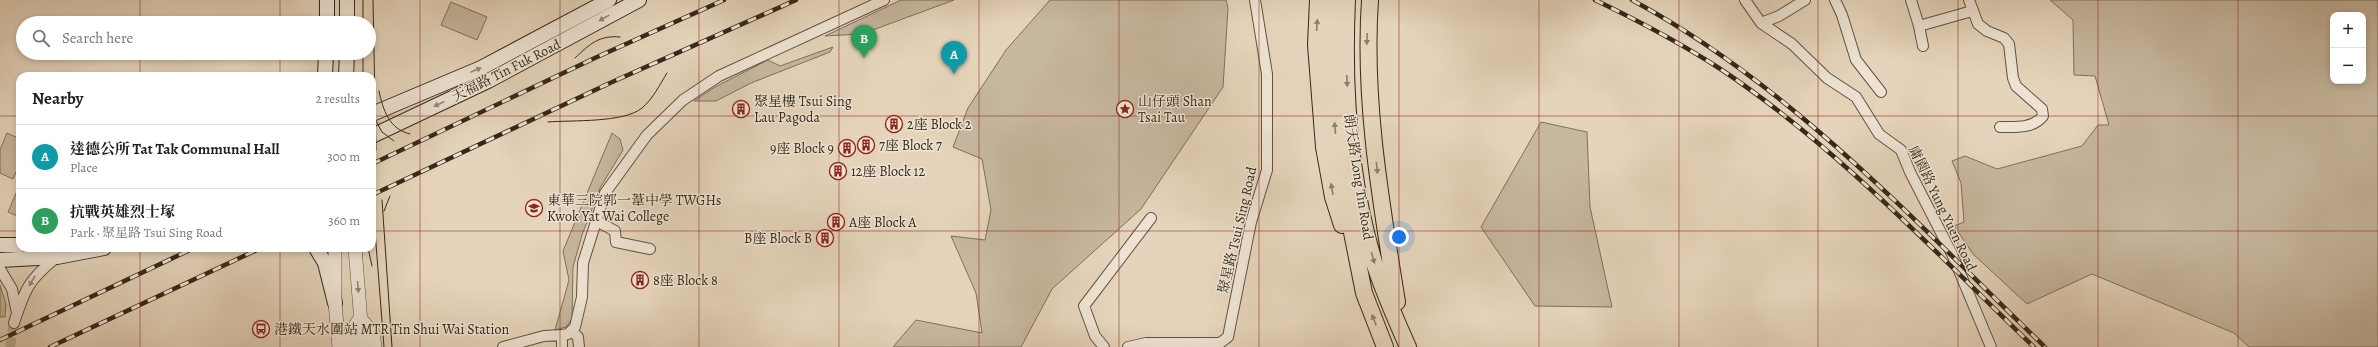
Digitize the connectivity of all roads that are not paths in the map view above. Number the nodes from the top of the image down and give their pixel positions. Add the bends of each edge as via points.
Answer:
1 (326, 0) edge
2 (347, 0) edge
3 (609, 0) edge
4 (639, 0) edge
5 (884, 0) edge
6 (1255, 0) edge
7 (1318, 0) edge
8 (1332, 0) edge
9 (1347, 0) edge
10 (1370, 0) edge
11 (1745, 0) edge
12 (1804, 0) edge
13 (1835, 0) edge
14 (1911, 0) edge
15 (1969, 0) edge
16 (1787, 4) edge
17 (1972, 11) junction
18 (327, 16) edge
19 (347, 16) edge
20 (1762, 23) junction
21 (1919, 26) junction
22 (1923, 46) dead end
23 (325, 60) edge
24 (324, 72) edge
25 (1880, 92) dead end
26 (376, 111) edge
27 (2000, 127) dead end
28 (376, 134) edge
29 (1151, 218) dead end
30 (595, 220) junction
31 (0, 245) edge
32 (16, 245) edge
33 (650, 249) dead end
34 (83, 252) edge
35 (318, 252) edge
36 (335, 252) edge
37 (355, 252) edge
38 (57, 257) junction
39 (0, 260) edge
40 (0, 270) edge
41 (1364, 293) junction
42 (335, 303) junction
43 (360, 318) junction
44 (572, 331) junction
45 (562, 335) junction
46 (1405, 340) edge
47 (339, 347) edge
48 (351, 347) edge
49 (363, 347) edge
50 (375, 347) edge
51 (504, 347) edge
52 (562, 347) edge
53 (579, 347) edge
54 (1104, 347) edge
55 (1128, 347) edge
56 (1385, 347) edge
57 (1991, 347) edge

1 - 18 main road
2 - 19 main road
26 -> 3 main road, 天福路 Tin Fuk Road via 481,68
4 -> 28 main road, 天福路 Tin Fuk Road via 488,81
5 - 30 street via 719,76 683,100 647,135 618,173 605,193
6 - 55 street, 聚星路 Tsui Sing Road via 1267,74 1267,170 1252,222 1228,337 1220,343 1146,343
41 -> 7 main road via 1333,197 1324,147 1316,45
41 -> 8 main road, 朗天路 Long Tin Road via 1340,167 1332,91
9 -> 46 main road, 朗天路 Long Tin Road via 1349,117 1364,220 1375,263
10 -> 46 main road via 1367,42 1378,185
11 - 20 street, 庸園路 Yung Yuen Road
12 - 16 street
13 - 25 street via 1856,60
14 - 21 street
15 - 17 street
16 - 20 street via 1779,16
17 - 21 street
17 - 27 street via 1978,24 2004,38 2009,44 2016,86 2042,109 2043,116 2035,123 2018,127
20 - 57 street, 庸園路 Yung Yuen Road via 1792,44 1827,78 1856,97 1879,134 1901,150 1952,254
21 - 22 street
23 - 24 main road
29 - 54 street via 1084,306 1095,336
30 - 33 street via 615,231 616,242
30 - 44 street via 582,263 582,297 577,322
31 - 32 main road
34 - 38 main road
35 - 42 main road via 325,263
36 - 42 street
37 -> 43 street
38 - 39 main road
38 -> 40 street via 36,274 16,318 12,289
56 -> 41 main road, 朗天路 Long Tin Road
42 - 47 street
43 - 48 street via 350,334
43 - 49 street
43 - 50 street via 373,333
44 - 45 street
44 - 53 street via 578,337
45 - 51 street via 544,336
45 - 52 street

